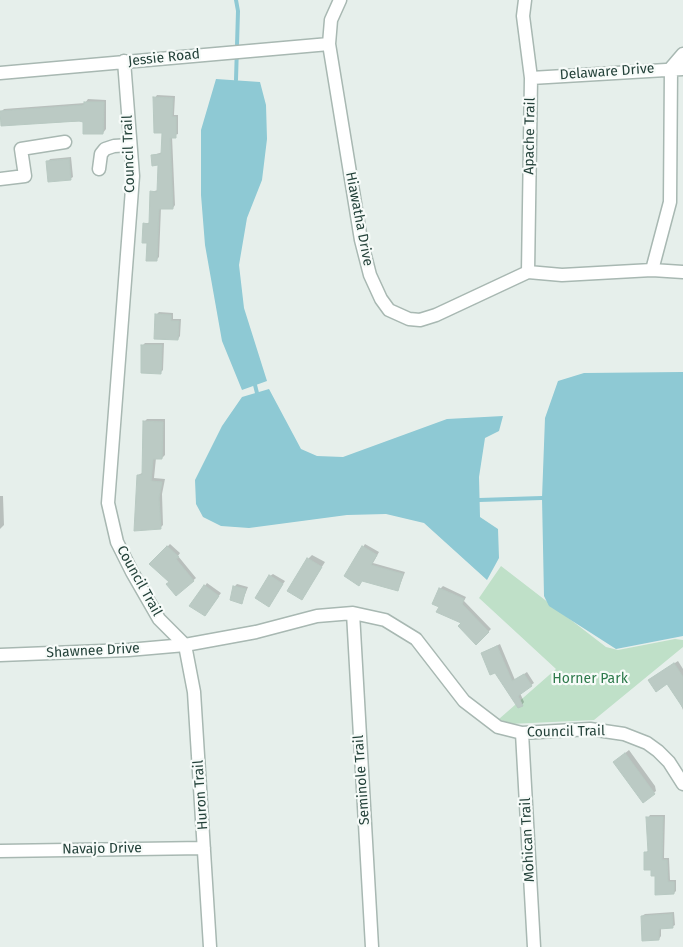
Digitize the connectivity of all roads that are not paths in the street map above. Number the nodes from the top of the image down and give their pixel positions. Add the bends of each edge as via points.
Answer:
1 (340, 0) edge
2 (525, 0) edge
3 (328, 44) junction
4 (683, 54) edge
5 (124, 62) junction
6 (677, 68) edge
7 (0, 73) edge
8 (531, 78) junction
9 (65, 142) dead end
10 (130, 145) junction
11 (100, 169) dead end
12 (0, 179) edge
13 (652, 270) junction
14 (528, 272) junction
15 (683, 272) edge
16 (353, 613) junction
17 (185, 645) junction
18 (0, 655) edge
19 (522, 733) junction
20 (683, 784) edge
21 (204, 848) junction
22 (0, 850) edge
23 (210, 947) edge
24 (372, 947) edge
25 (534, 947) edge

1 - 3 street, Hiawatha Drive via 331,20
2 - 8 street, Apache Trail via 524,40
3 - 5 street, Jessie Road
3 - 14 street, Hiawatha Drive via 361,240 373,281 389,310 420,320
4 - 6 street
5 - 7 street, Jessie Road
5 - 10 street, Council Trail
6 - 8 street, Delaware Drive
6 - 13 street via 670,202
8 - 14 street, Apache Trail
9 - 12 street via 22,149 25,176
10 - 11 street via 105,150 101,154
10 - 17 street, Council Trail via 133,176 108,503 117,542 132,572 158,619
13 - 14 street via 562,275
13 - 15 street
16 - 17 street, Council Trail via 317,616 256,632
16 - 19 street, Council Trail via 385,620 416,639 464,701 498,727
16 - 24 street, Seminole Trail
17 - 18 street, Shawnee Drive
17 - 21 street, Huron Trail via 194,692
19 - 20 street, Council Trail via 590,729 624,734 658,751
19 - 25 street, Mohican Trail
21 - 22 street, Navajo Drive
21 - 23 street, Huron Trail

